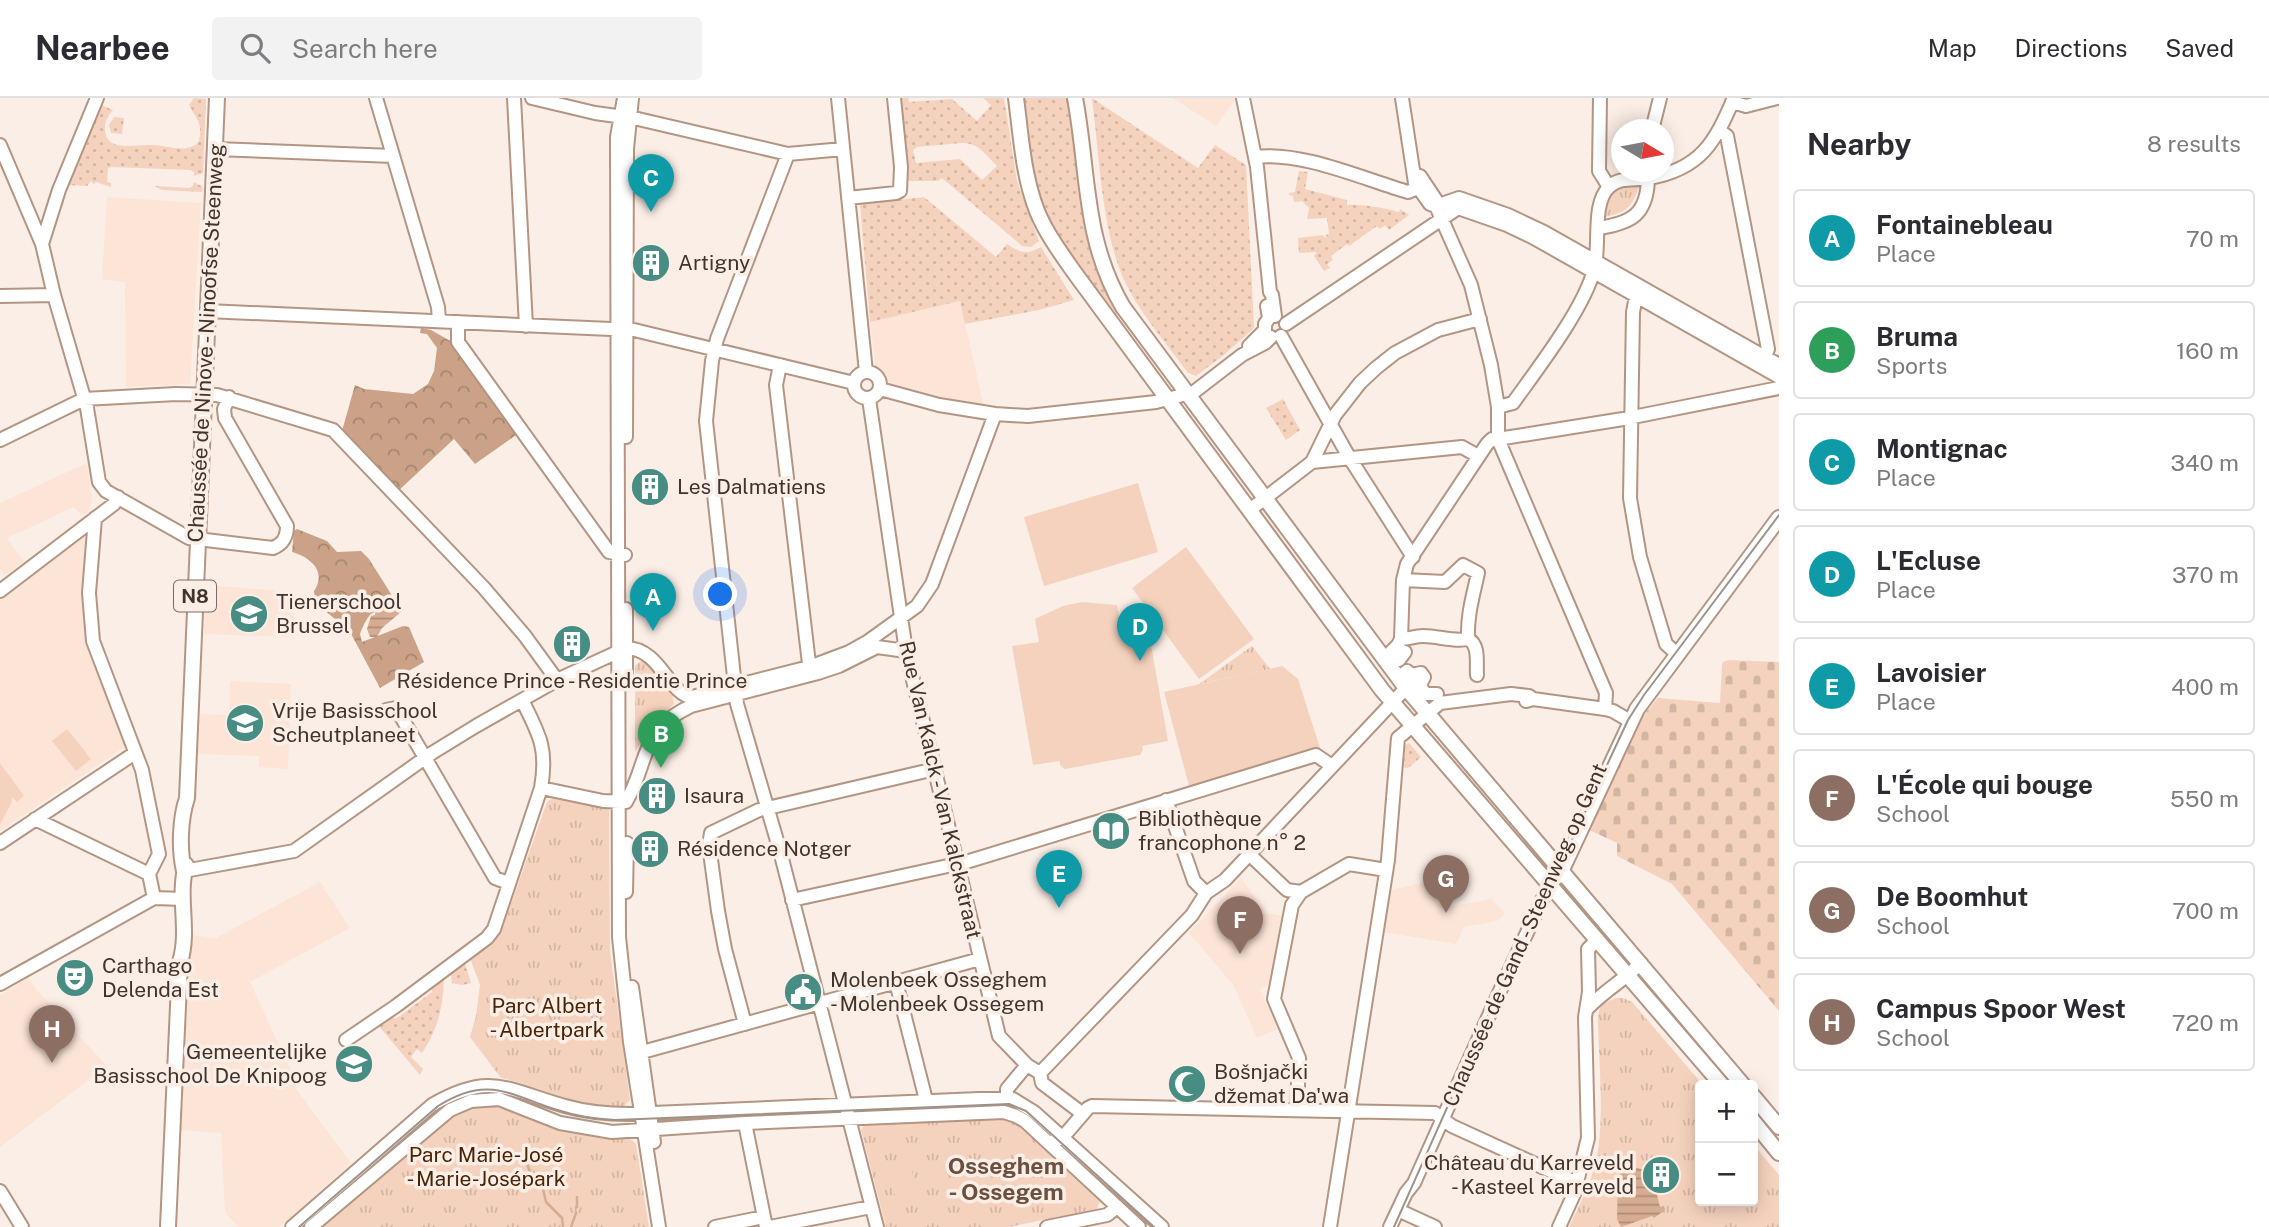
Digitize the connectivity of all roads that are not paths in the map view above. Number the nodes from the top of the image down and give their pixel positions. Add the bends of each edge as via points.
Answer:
1 (97, 98) edge
2 (217, 98) edge
3 (514, 98) edge
4 (532, 98) edge
5 (624, 98) edge
6 (632, 98) edge
7 (838, 98) edge
8 (894, 98) edge
9 (1016, 98) edge
10 (1075, 98) edge
11 (1243, 98) edge
12 (1402, 98) edge
13 (1600, 98) edge
14 (1660, 98) edge
15 (1777, 98) edge
16 (1733, 100) edge
17 (377, 103) edge
18 (624, 118) junction
19 (1655, 119) edge
20 (1719, 130) junction
21 (0, 145) edge
22 (1710, 146) junction
23 (215, 149) junction
24 (843, 149) junction
25 (788, 154) junction
26 (393, 156) junction
27 (1255, 157) junction
28 (1731, 157) junction
29 (1674, 168) edge
30 (1419, 181) junction
31 (1620, 182) edge
32 (1643, 182) edge
33 (1609, 187) junction
34 (848, 198) junction
35 (1439, 212) junction
36 (1599, 228) junction
37 (41, 244) junction
38 (1595, 267) junction
39 (54, 295) junction
40 (0, 296) edge
41 (1636, 296) junction
42 (207, 312) junction
43 (1480, 319) junction
44 (439, 321) junction
45 (458, 322) junction
46 (526, 326) junction
47 (1274, 327) junction
48 (621, 329) junction
49 (715, 350) junction
50 (1765, 357) junction
51 (780, 365) junction
52 (1779, 365) edge
53 (866, 372) junction
54 (1779, 377) edge
55 (854, 383) junction
56 (1779, 388) edge
57 (880, 389) junction
58 (204, 394) junction
59 (1186, 394) junction
60 (229, 397) junction
61 (84, 399) junction
62 (869, 399) junction
63 (1168, 399) junction
64 (1498, 407) junction
65 (995, 415) junction
66 (1630, 417) junction
67 (1330, 425) junction
68 (1498, 439) junction
69 (0, 440) edge
70 (1478, 456) junction
71 (1349, 457) junction
72 (1312, 462) junction
73 (118, 498) junction
74 (1264, 499) junction
75 (1251, 509) junction
76 (95, 518) junction
77 (1779, 518) edge
78 (197, 540) junction
79 (622, 554) junction
80 (1413, 557) junction
81 (1403, 580) junction
82 (0, 591) edge
83 (900, 618) junction
84 (1468, 639) junction
85 (622, 650) junction
86 (906, 651) junction
87 (1397, 653) junction
88 (1677, 654) junction
89 (810, 671) junction
90 (1409, 679) junction
91 (556, 680) junction
92 (1479, 686) junction
93 (736, 691) junction
94 (680, 693) junction
95 (1437, 694) dead end
96 (522, 700) junction
97 (1392, 702) junction
98 (1605, 709) junction
99 (386, 710) dead end
100 (679, 712) junction
101 (1428, 713) junction
102 (1627, 720) junction
103 (1412, 726) junction
104 (135, 753) junction
105 (425, 759) junction
106 (1332, 766) junction
107 (935, 769) junction
108 (541, 788) junction
109 (1166, 800) junction
110 (622, 802) junction
111 (768, 808) junction
112 (35, 820) junction
113 (0, 843) edge
114 (1249, 854) junction
115 (958, 864) junction
116 (1558, 865) junction
117 (1386, 870) junction
118 (184, 872) junction
119 (149, 874) junction
120 (508, 883) junction
121 (1552, 888) junction
122 (1287, 890) junction
123 (1301, 892) junction
124 (1206, 893) junction
125 (153, 898) junction
126 (183, 899) junction
127 (792, 900) junction
128 (1293, 905) junction
129 (1597, 940) junction
130 (980, 960) junction
131 (1641, 963) junction
132 (1628, 976) junction
133 (3, 977) edge
134 (896, 982) junction
135 (1595, 993) junction
136 (819, 1003) junction
137 (746, 1024) junction
138 (346, 1040) dead end
139 (636, 1054) junction
140 (1027, 1065) junction
141 (1040, 1073) junction
142 (1718, 1080) edge
143 (1740, 1080) edge
144 (1010, 1099) junction
145 (926, 1100) junction
146 (1758, 1102) edge
147 (845, 1105) junction
148 (1297, 1110) junction
149 (1348, 1111) junction
150 (645, 1114) junction
151 (1083, 1114) junction
152 (1016, 1116) junction
153 (849, 1119) junction
154 (1444, 1121) junction
155 (746, 1123) junction
156 (1758, 1127) edge
157 (1779, 1127) edge
158 (648, 1129) junction
159 (1063, 1137) junction
160 (1048, 1143) junction
161 (1779, 1153) edge
162 (1577, 1183) junction
163 (0, 1191) edge
164 (871, 1207) junction
165 (1117, 1207) junction
166 (1401, 1212) junction
167 (766, 1224) edge
168 (22, 1227) edge
169 (169, 1227) edge
170 (292, 1227) edge
171 (311, 1227) edge
172 (659, 1227) edge
173 (666, 1227) edge
174 (715, 1227) edge
175 (877, 1227) edge
176 (1047, 1227) edge
177 (1139, 1227) edge
178 (1162, 1227) edge
179 (1330, 1227) edge
180 (1390, 1227) edge
181 (1398, 1227) edge
182 (1434, 1227) edge
183 (1559, 1227) edge

1 - 37 street
2 - 23 main road, Chaussée de Ninove - Ninoofse Steenweg / N8
3 - 46 street
4 - 18 street
5 - 18 street
6 - 18 street
7 - 24 street
8 - 34 street via 900,191
9 - 63 main road via 1025,167 1038,213 1051,238
10 - 59 main road via 1092,227 1104,269 1123,307
11 - 27 street
12 - 30 street via 1410,157
13 - 33 street via 1599,171
14 - 19 street
15 - 16 street via 1746,106
16 - 20 street
17 - 26 street
18 - 25 street
18 - 48 street via 617,137
20 - 22 street
20 - 28 street via 1727,136
21 - 37 street
22 - 28 street
22 - 29 street via 1687,165
23 - 26 street
23 - 42 main road, Chaussée de Ninove - Ninoofse Steenweg / N8
24 - 25 street
24 - 34 street
25 - 49 street
26 - 44 street
27 - 30 street via 1320,164 1391,185
27 - 47 street via 1267,296
28 - 50 street via 1768,349
30 - 35 street via 1436,200
31 - 33 street
32 - 36 street via 1645,201 1635,214 1626,223
33 - 36 street via 1600,202
34 - 53 street
35 - 38 street via 1453,198 1475,202 1524,222
35 - 43 street via 1465,268
35 - 47 street
36 - 38 street
37 - 39 street
38 - 41 street
38 - 50 street
38 - 64 street via 1580,303 1514,403
39 - 40 street
39 - 61 street
41 - 54 street
41 - 66 street
42 - 44 street
42 - 58 main road, Chaussée de Ninove - Ninoofse Steenweg / N8
43 - 64 street
43 - 67 street via 1438,330 1395,352 1360,383
44 - 45 street
45 - 46 street
45 - 79 street via 458,342 609,552
46 - 48 street
47 - 59 street via 1265,343
47 - 67 street
48 - 49 street
48 - 79 street
49 - 51 street
49 - 93 street via 706,421
50 - 52 street
51 - 55 street
51 - 89 street via 776,385
53 - 55 street
53 - 57 street via 879,378
55 - 62 street via 856,393
56 - 66 street
57 - 62 street
57 - 65 street
58 - 60 street
58 - 61 street
58 - 78 main road, Chaussée de Ninove - Ninoofse Steenweg / N8
59 - 63 street
59 - 74 main road
60 - 78 street via 225,418 287,532 281,545 274,548
60 - 91 street via 333,429 484,588
61 - 69 street
61 - 73 street via 99,482
62 - 83 street, Rue Van Kalck - Van Kalckstraat
63 - 65 street via 1028,416
63 - 75 main road
64 - 68 street
65 - 83 street via 936,575 923,599
66 - 68 street
66 - 88 street via 1630,489 1636,537 1666,644
67 - 71 street
67 - 72 street
68 - 70 street via 1488,442
68 - 98 street via 1606,693
70 - 71 street via 1462,447
70 - 80 street
71 - 72 street
71 - 80 street
72 - 74 street
73 - 76 street
73 - 78 street
74 - 75 street
74 - 87 main road
75 - 97 main road
76 - 82 street
76 - 104 street via 89,593 93,641
77 - 88 main road, Chaussée de Gand - Steenweg op Gent
78 - 118 main road, Chaussée de Ninove - Ninoofse Steenweg / N8
79 - 85 street
80 - 81 street
81 - 84 street via 1445,582 1463,565 1478,573 1469,607
81 - 87 street
83 - 86 street, Rue Van Kalck - Van Kalckstraat
83 - 89 street
84 - 87 street via 1456,642 1419,636
84 - 92 street via 1476,646
85 - 91 street
85 - 94 street via 635,648 655,662
85 - 110 street
86 - 89 street via 877,648 839,666
86 - 107 street, Rue Van Kalck - Van Kalckstraat
87 - 90 main road
88 - 102 main road, Chaussée de Gand - Steenweg op Gent
89 - 93 street
90 - 95 street via 1426,694
90 - 97 street
90 - 101 main road
91 - 96 street
92 - 98 street via 1506,696
92 - 101 street
93 - 94 street via 692,697
93 - 100 street
93 - 111 street
94 - 100 street
96 - 105 street
96 - 108 street via 541,737 545,766
97 - 103 main road
97 - 106 street
98 - 102 street
99 - 105 street via 396,708
100 - 110 street via 652,737 633,791
101 - 103 street
101 - 116 main road
102 - 116 main road, Chaussée de Gand - Steenweg op Gent
103 - 117 street via 1396,745
103 - 121 main road
104 - 112 street
104 - 119 street via 159,854
105 - 118 street via 294,851
105 - 120 street via 495,878
106 - 109 street via 1316,755
106 - 114 street
107 - 111 street
107 - 115 street, Rue Van Kalck - Van Kalckstraat
108 - 110 street
108 - 120 street
109 - 115 street
109 - 124 street via 1194,881
110 - 139 street via 621,965
111 - 127 street
111 - 137 street via 716,829 709,839 725,949
112 - 113 street
112 - 119 street
114 - 122 street
114 - 124 street
115 - 127 street
115 - 130 street, Rue Van Kalck - Van Kalckstraat
116 - 121 main road, Chaussée de Gand - Steenweg op Gent
116 - 131 main road
117 - 123 street via 1349,864
117 - 149 street
118 - 126 main road, Chaussée de Ninove - Ninoofse Steenweg / N8
119 - 125 street
120 - 138 street via 487,938
121 - 129 main road
121 - 154 street, Chaussée de Gand - Steenweg op Gent
122 - 123 street
122 - 128 street
123 - 128 street
124 - 141 street via 1192,915
125 - 126 street
125 - 133 street
126 - 169 main road, Chaussée de Ninove - Ninoofse Steenweg / N8
127 - 136 street
128 - 148 street via 1274,999 1299,1058
129 - 132 main road
129 - 135 street via 1588,949
130 - 134 street
130 - 140 street, Rue Van Kalck - Van Kalckstraat via 1002,1042
131 - 132 street
131 - 143 main road
132 - 135 street
132 - 142 main road
134 - 136 street
134 - 145 street
135 - 162 street via 1585,1017 1588,1138
136 - 137 street
136 - 147 street
137 - 139 street
139 - 150 street
140 - 141 street
140 - 144 street via 1007,1088
141 - 151 street via 1042,1083
144 - 145 street
144 - 152 street
144 - 159 street via 1022,1102
145 - 147 street
146 - 157 main road
147 - 150 street
147 - 153 street
148 - 149 street
148 - 151 street via 1092,1106
149 - 154 street via 1435,1113
149 - 179 street
150 - 158 street
150 - 170 street via 585,1111 507,1087 459,1091 432,1105
151 - 159 street
152 - 153 street via 1004,1112
152 - 160 street
153 - 155 street
153 - 164 street
154 - 162 street
154 - 166 street, Chaussée de Gand - Steenweg op Gent
155 - 158 street
155 - 167 street
156 - 161 main road
158 - 171 street via 612,1132 575,1127 499,1099 471,1101 450,1110
158 - 172 street
158 - 173 street
159 - 160 street
159 - 178 street
160 - 165 street
162 - 183 street
163 - 168 street
164 - 167 street
164 - 175 street
165 - 176 street via 1107,1215
165 - 177 street
166 - 180 street, Chaussée de Gand - Steenweg op Gent
166 - 181 street, Chaussée de Gand - Steenweg op Gent
166 - 182 street
167 - 174 street

